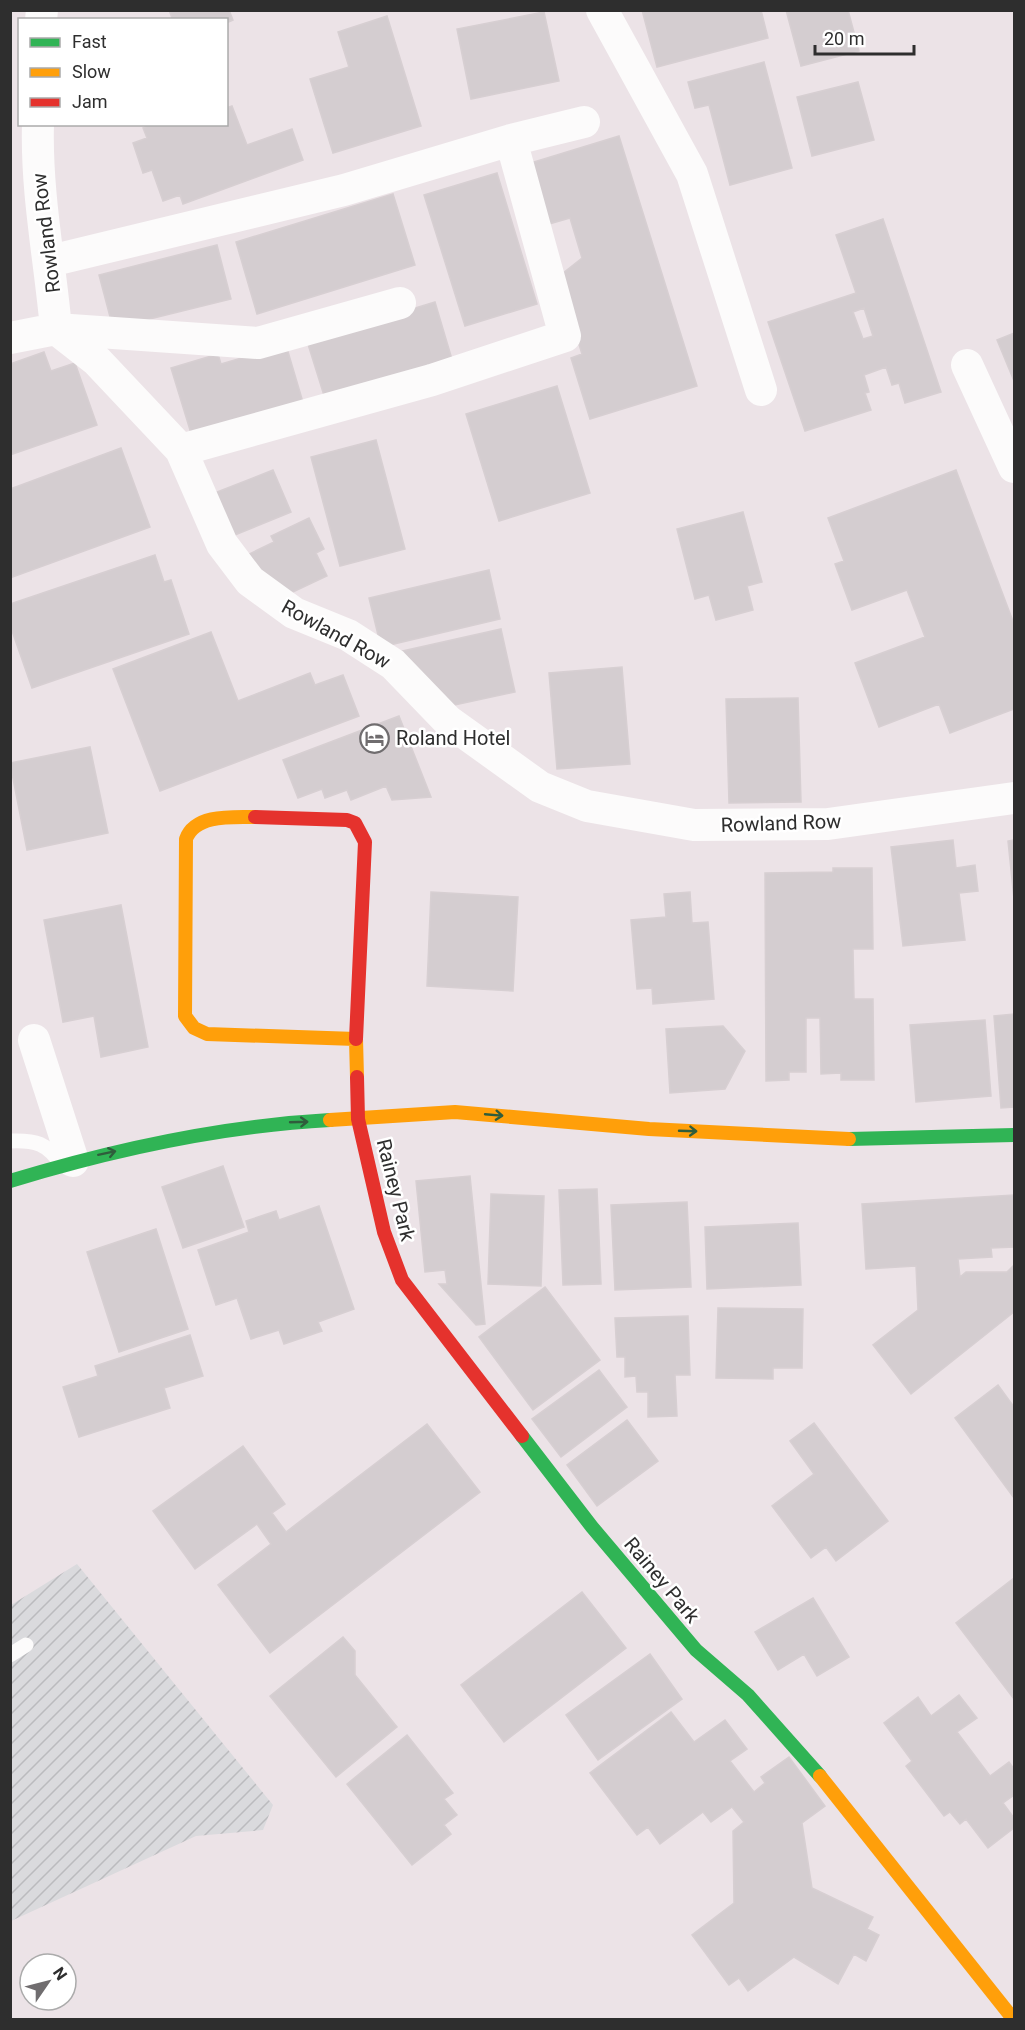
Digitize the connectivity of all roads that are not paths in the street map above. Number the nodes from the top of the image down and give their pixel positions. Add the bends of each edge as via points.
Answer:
1 (602, 10) edge
2 (584, 122) dead end
3 (38, 126) edge
4 (511, 140) junction
5 (50, 261) junction
6 (400, 303) dead end
7 (56, 329) junction
8 (10, 338) edge
9 (967, 365) dead end
10 (761, 390) dead end
11 (181, 450) junction
12 (1014, 467) edge
13 (1014, 798) edge
14 (356, 1039) junction
15 (34, 1040) dead end
16 (358, 1119) junction
17 (1014, 1135) edge
18 (10, 1141) edge
19 (67, 1163) junction
20 (10, 1181) edge
21 (26, 1646) dead end
22 (10, 1655) edge
23 (1014, 2019) edge

1 - 10 street via 692,174
2 - 4 street
3 - 5 street, Rowland Row via 37,166
4 - 5 street via 344,190
4 - 11 street via 566,336 432,380
5 - 7 street, Rowland Row
6 - 7 street via 258,343
7 - 8 street
7 - 11 street, Rowland Row via 97,361
9 - 12 street
11 - 13 street, Rowland Row via 222,544 250,581 294,613 348,635 393,664 448,721 540,787 587,806 694,825 828,824
14 - 14 street, Rainey Park via 365,842 355,823 236,819 210,820 195,826 184,844 185,1016 189,1024 199,1033 207,1034
14 - 16 street, Rainey Park
15 - 19 street
16 -> 17 street via 455,1112 649,1129 860,1140
19 -> 16 street via 173,1139 274,1123
16 - 23 street, Rainey Park via 392,1257 402,1280 436,1327 592,1527 696,1650 748,1695 801,1752
18 - 19 lane via 34,1140
19 - 20 street
21 - 22 lane

